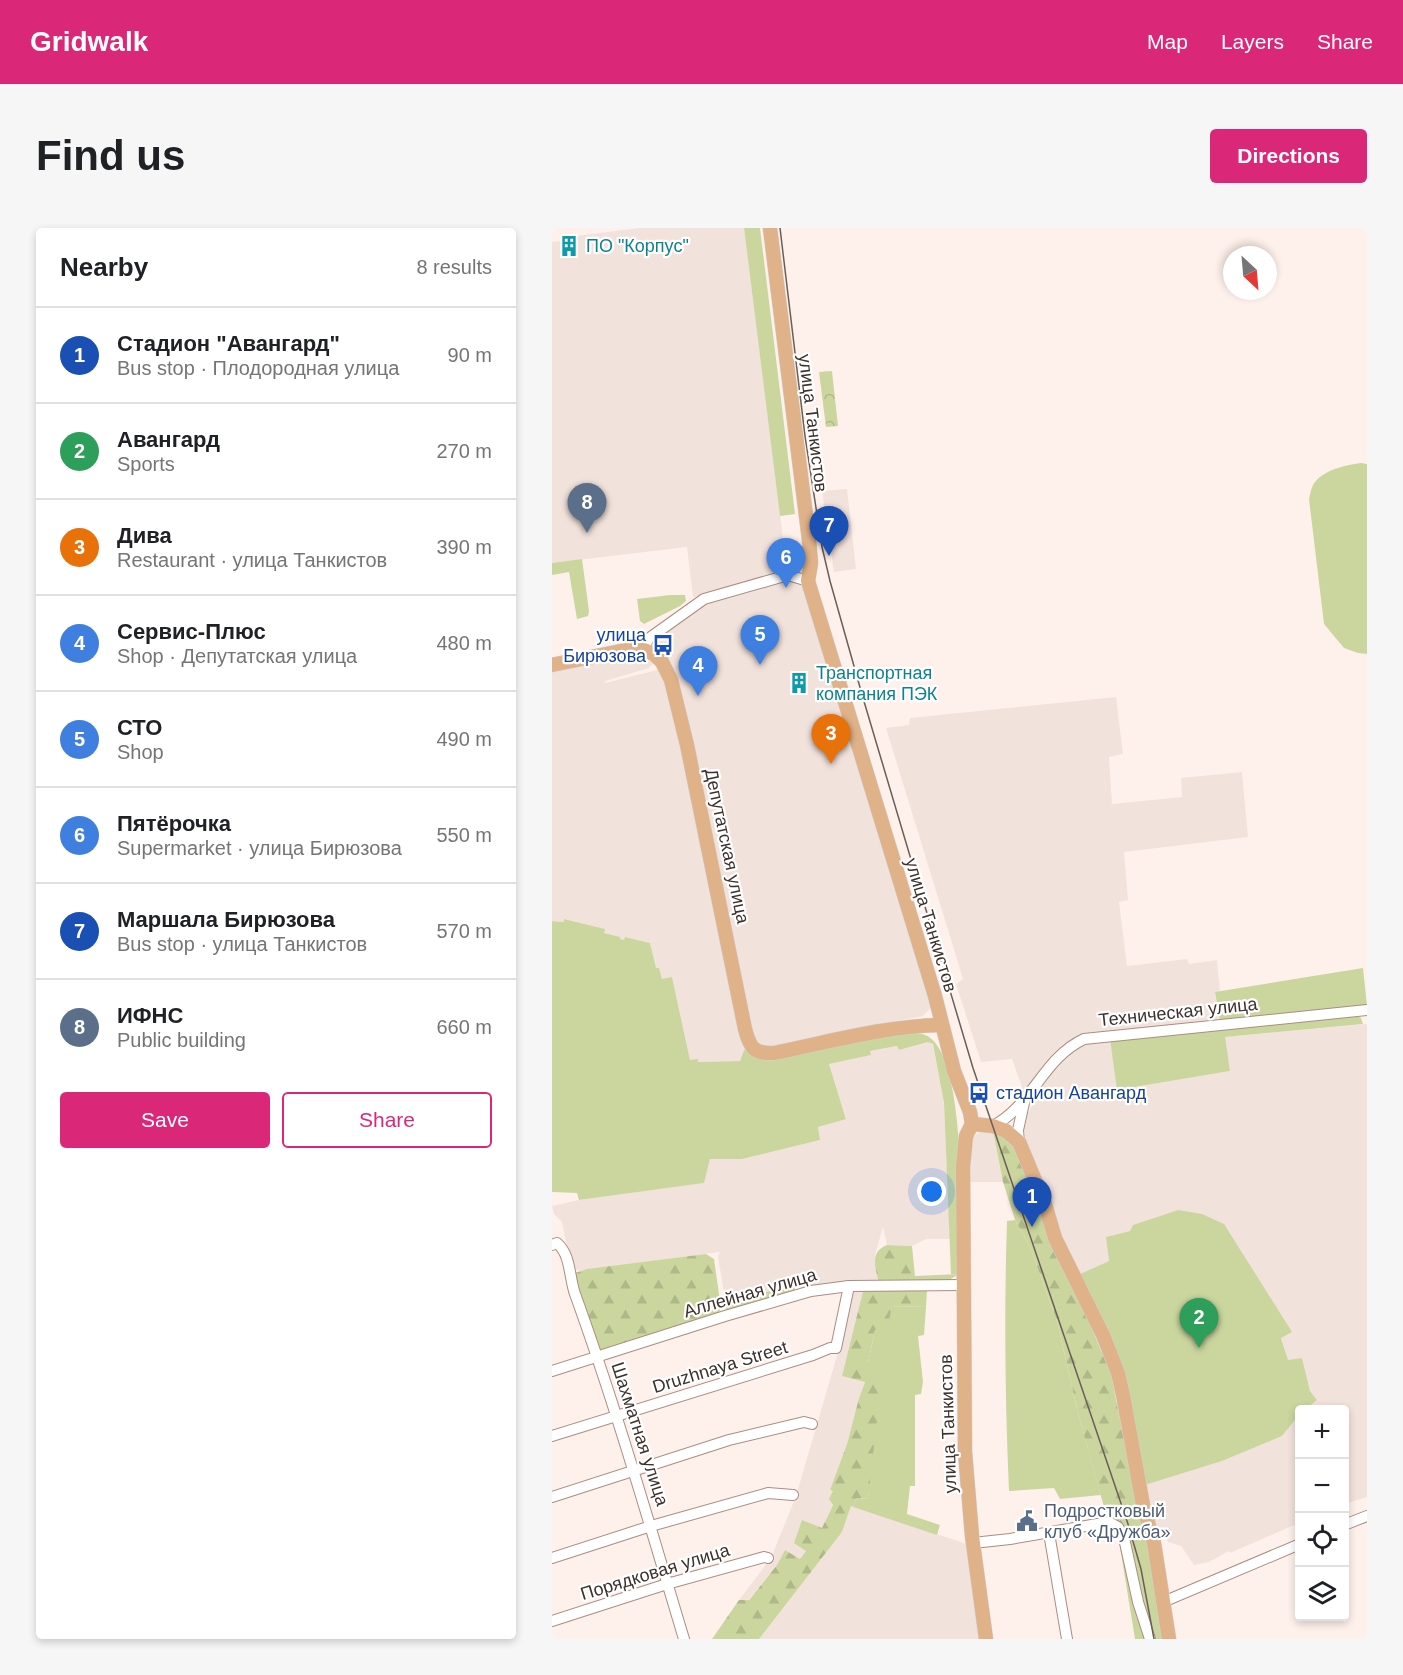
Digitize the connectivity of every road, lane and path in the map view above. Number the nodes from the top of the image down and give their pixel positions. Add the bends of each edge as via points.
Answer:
1 (770, 228) edge
2 (808, 581) junction
3 (644, 650) junction
4 (552, 665) edge
5 (1367, 1010) edge
6 (941, 1025) junction
7 (1027, 1097) junction
8 (972, 1124) junction
9 (993, 1126) junction
10 (1019, 1142) junction
11 (555, 1244) edge
12 (964, 1285) junction
13 (849, 1286) junction
14 (598, 1358) junction
15 (552, 1371) edge
16 (616, 1416) junction
17 (813, 1424) dead end
18 (552, 1436) edge
19 (633, 1472) junction
20 (793, 1495) dead end
21 (552, 1497) edge
22 (1367, 1516) edge
23 (1349, 1524) edge
24 (651, 1526) junction
25 (1049, 1533) junction
26 (973, 1543) junction
27 (1295, 1546) edge
28 (552, 1558) edge
29 (768, 1558) dead end
30 (667, 1584) junction
31 (1163, 1602) junction
32 (552, 1621) edge
33 (684, 1639) edge
34 (986, 1639) edge
35 (1067, 1639) edge
36 (1150, 1639) edge
37 (1169, 1639) edge

1 - 2 main road, улица Танкистов via 812,563
2 - 3 street via 788,575 704,599 648,639
2 - 6 main road, улица Танкистов
3 - 4 main road via 631,649
3 - 6 main road, Депутатская улица via 662,662 671,680 748,1040 762,1054 888,1029
5 - 7 street, Техническая улица via 1084,1039 1054,1060
6 - 8 main road, улица Танкистов
7 - 9 street, Техническая улица via 1006,1119
7 - 10 street via 1017,1130
8 - 9 main road
8 - 12 main road, улица Танкистов via 966,1136 963,1167
9 - 10 main road
10 - 31 main road via 1055,1238 1118,1373
11 - 14 street, Шахматная улица via 564,1250
12 - 13 street, Аллейная улица
12 - 26 main road, улица Танкистов via 965,1452
13 - 14 street, Аллейная улица via 800,1293
13 - 16 street, Druzhnaya Street via 836,1348
14 - 15 street, Аллейная улица
14 - 16 street, Шахматная улица
16 - 18 street, Druzhnaya Street
16 - 19 street, Шахматная улица
17 - 19 street via 804,1422 729,1440
19 - 21 street
19 - 24 street, Шахматная улица
20 - 24 street via 768,1493
22 - 23 street
24 - 28 street
24 - 30 street, Шахматная улица
25 - 26 street
25 - 35 street
25 - 36 street via 1108,1522 1118,1527
26 - 34 main road, улица Танкистов
27 - 31 street
29 - 30 street, Порядковая улица
30 - 32 street, Порядковая улица
30 - 33 street, Шахматная улица
31 - 37 main road

